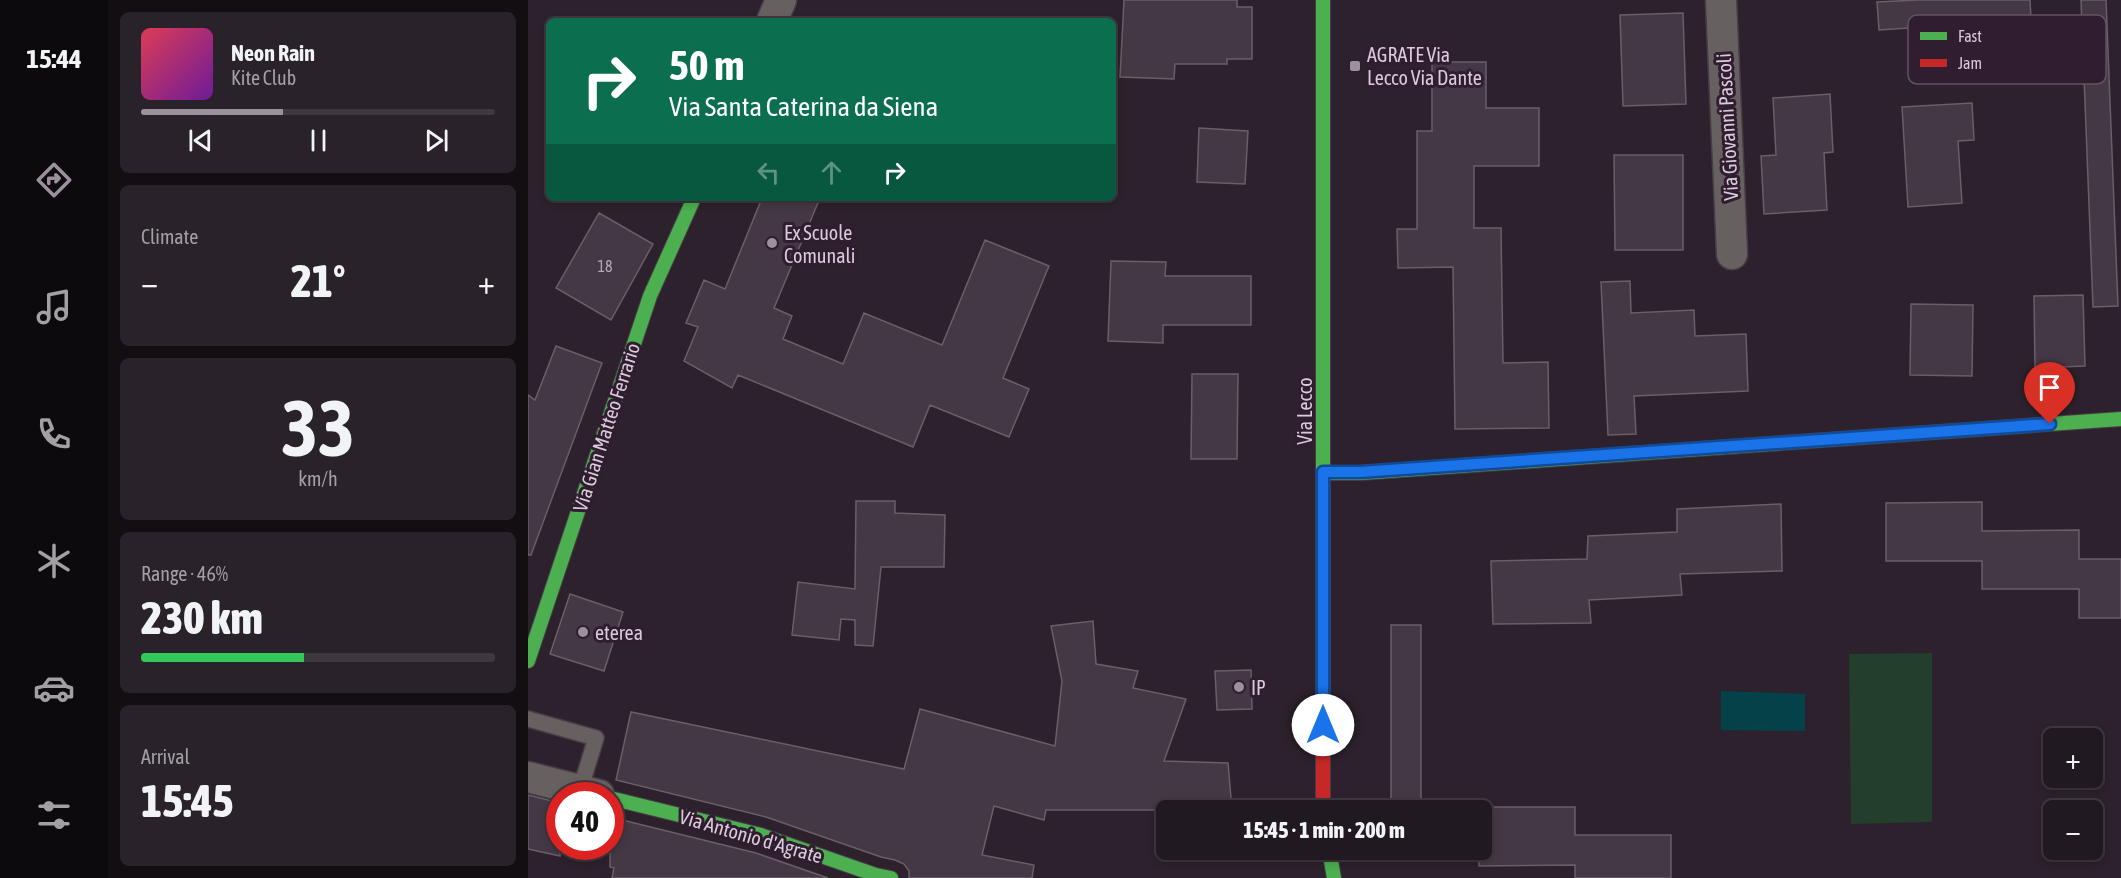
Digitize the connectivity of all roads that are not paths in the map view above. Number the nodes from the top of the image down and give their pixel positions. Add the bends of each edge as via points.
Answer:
1 (781, 0) edge
2 (1721, 0) edge
3 (1324, 4) edge
4 (773, 18) edge
5 (693, 201) edge
6 (1732, 254) dead end
7 (2121, 419) edge
8 (1323, 472) junction
9 (528, 661) edge
10 (528, 719) edge
11 (528, 777) edge
12 (547, 782) edge
13 (591, 782) edge
14 (1323, 800) edge
15 (624, 802) edge
16 (1331, 860) edge
17 (891, 878) edge
18 (1334, 878) edge

1 - 4 street
2 - 6 street, Via Giovanni Pascoli
3 - 8 street, Via Lecco
5 - 9 street, Via Gian Matteo Ferrario via 650,296
7 - 8 street via 1372,472
8 - 14 street, Via Lecco
10 - 13 lane via 596,738
11 - 12 street
15 - 17 street, Via Antonio d'Agrate via 761,836
16 - 18 street

